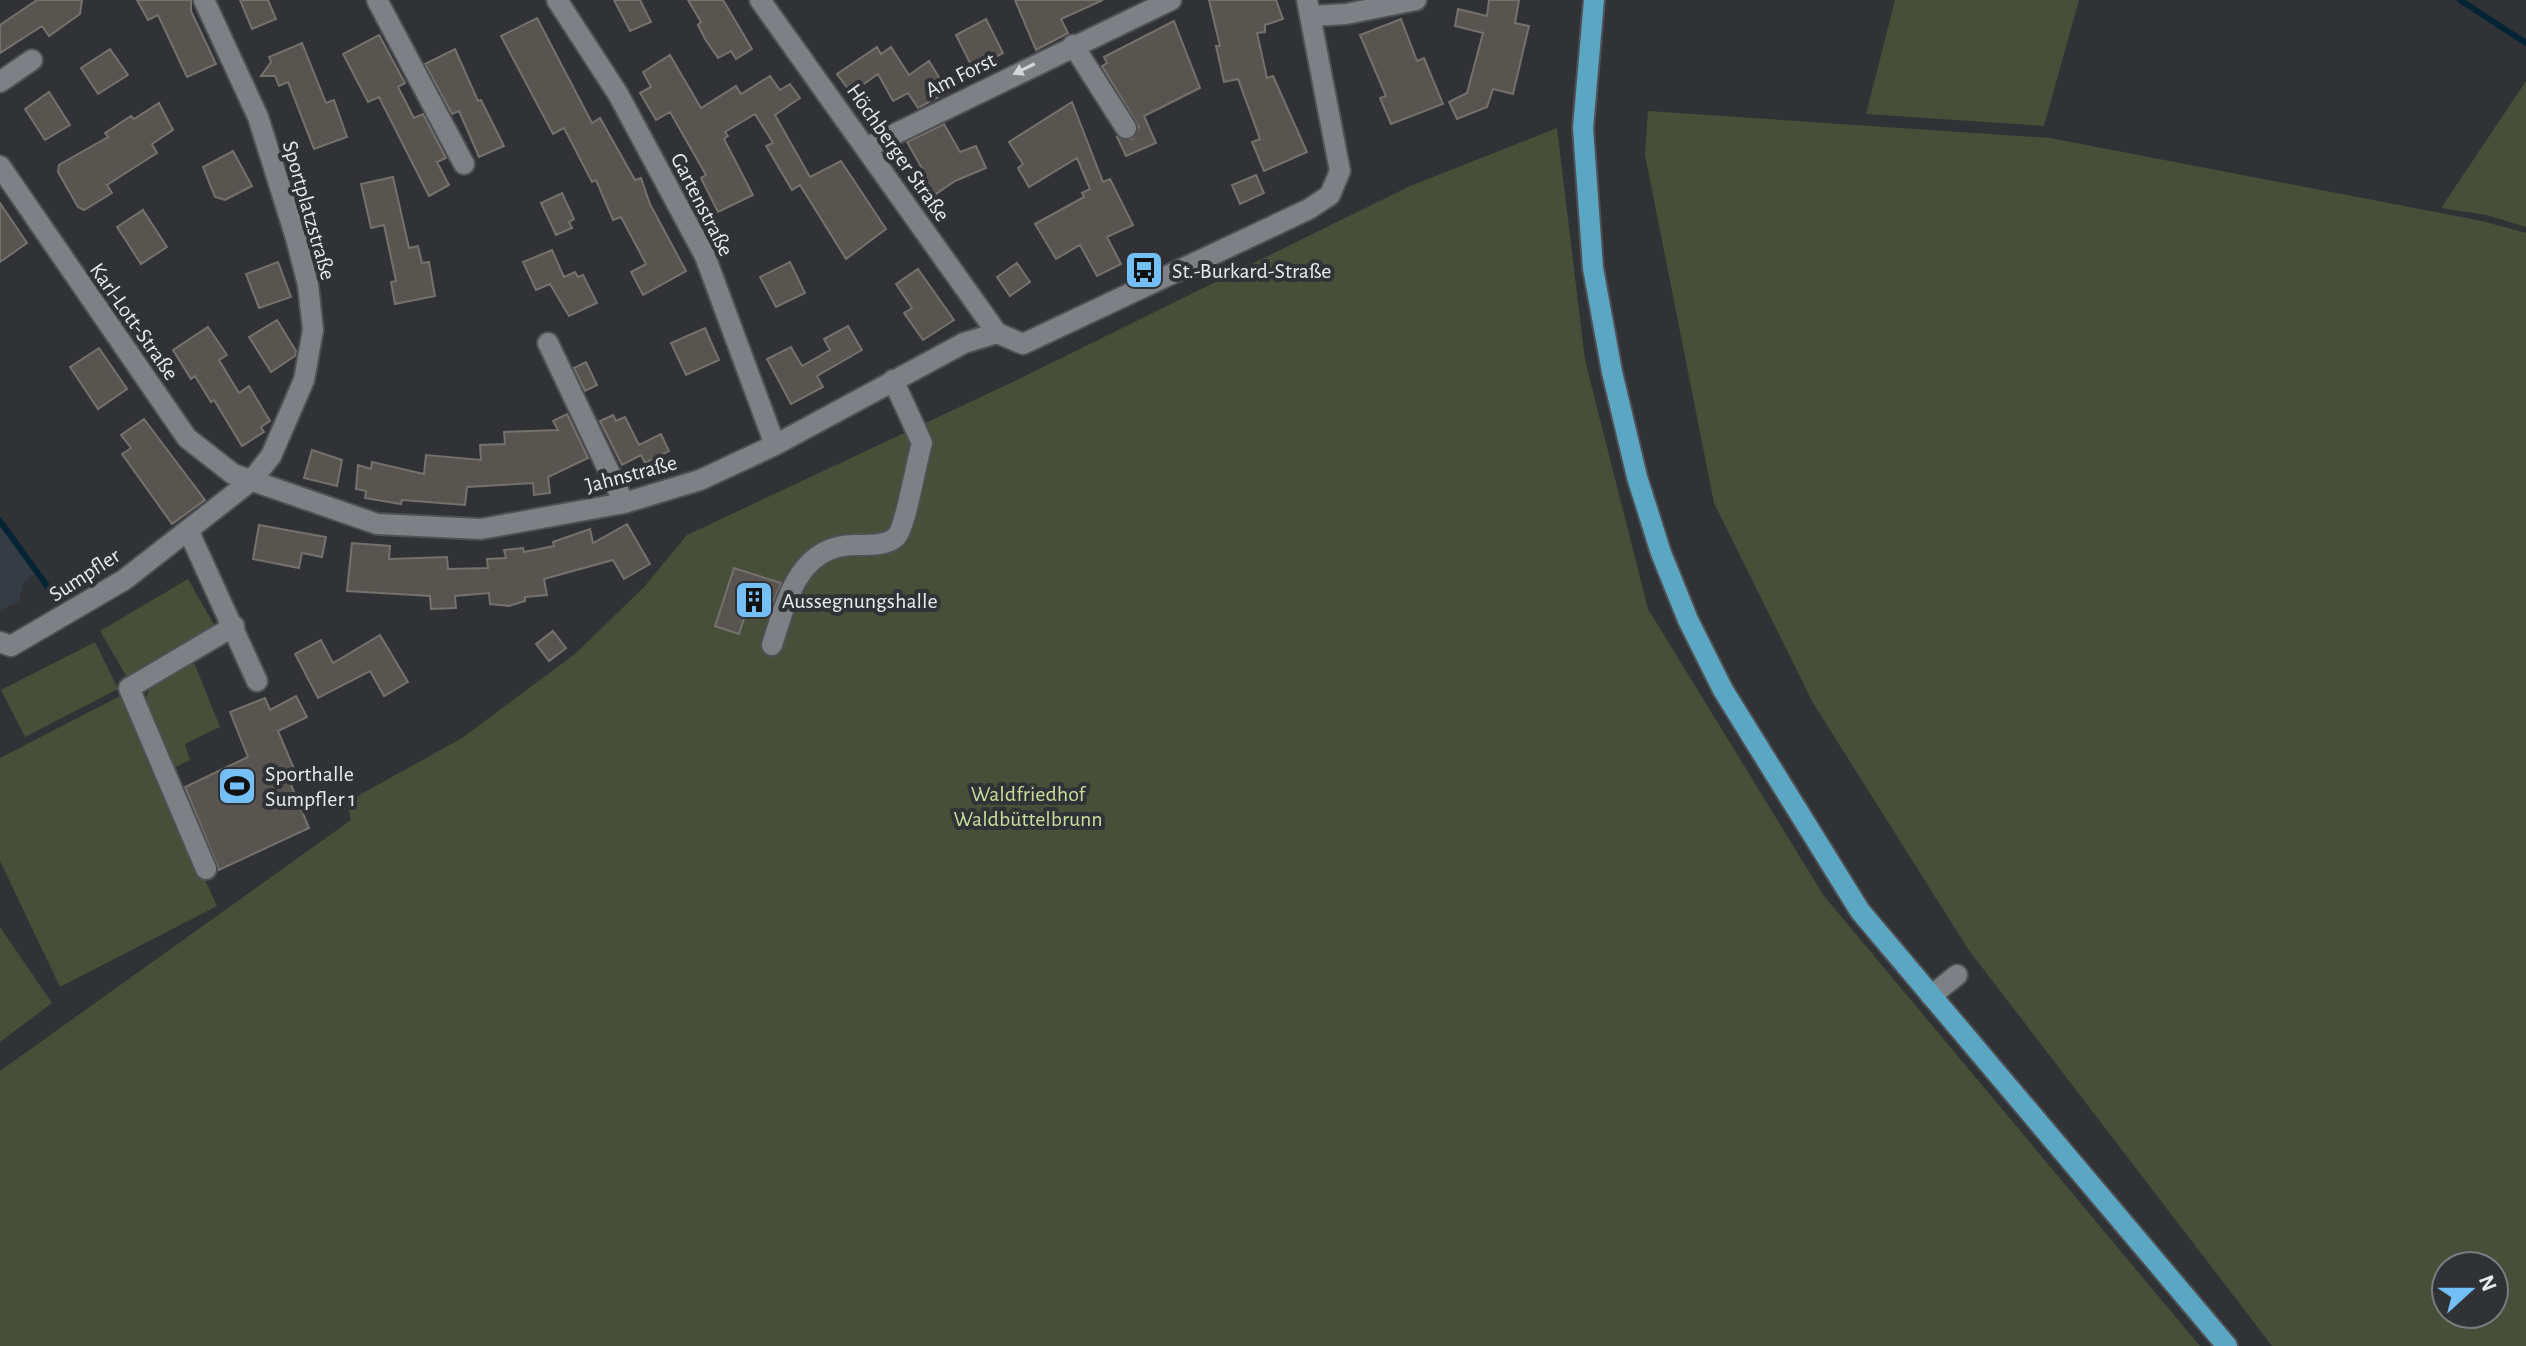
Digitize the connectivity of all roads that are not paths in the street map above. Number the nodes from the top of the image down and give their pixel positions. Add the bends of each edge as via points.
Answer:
1 (204, 0) edge
2 (377, 0) edge
3 (557, 0) edge
4 (760, 0) edge
5 (1171, 0) edge
6 (1416, 0) edge
7 (1594, 0) edge
8 (1309, 8) edge
9 (1073, 45) junction
10 (32, 60) dead end
11 (0, 82) edge
12 (1126, 128) dead end
13 (868, 147) junction
14 (464, 164) dead end
15 (0, 166) edge
16 (997, 333) junction
17 (548, 343) dead end
18 (893, 380) junction
19 (775, 445) junction
20 (252, 480) junction
21 (624, 503) junction
22 (188, 530) junction
23 (234, 626) junction
24 (0, 642) edge
25 (772, 645) dead end
26 (257, 681) dead end
27 (206, 869) dead end
28 (1957, 975) dead end
29 (1931, 996) junction
30 (2227, 1346) edge

1 - 20 street, Sportplatzstraße via 258,117 299,250 313,330 304,380 290,417
2 - 14 street
3 - 19 street, Gartenstraße via 618,94 705,256
4 - 13 street, Höchberger Straße
5 - 9 street, Am Forst
6 - 8 street via 1346,14
7 - 29 main road via 1583,128 1593,268 1637,477 1661,553 1723,690 1860,911
8 - 16 street via 1340,171 1330,195 1023,344
9 - 12 street
9 -> 13 street, Am Forst
10 - 11 street
13 - 16 street, Höchberger Straße
15 - 20 street, Karl-Lott-Straße via 187,438 233,474
16 - 18 street, Jahnstraße via 964,343
17 - 21 street
18 - 19 street, Jahnstraße
18 - 25 street via 922,443 905,525 894,540 823,552 793,581
19 - 21 street, Jahnstraße via 700,480
20 - 21 street, Jahnstraße via 377,524 481,529
20 - 22 street, Sumpfler
22 - 23 street
22 - 24 street, Sumpfler via 124,580 64,617 11,646
23 - 26 street
23 - 27 street via 129,688
28 - 29 street
29 - 30 main road

